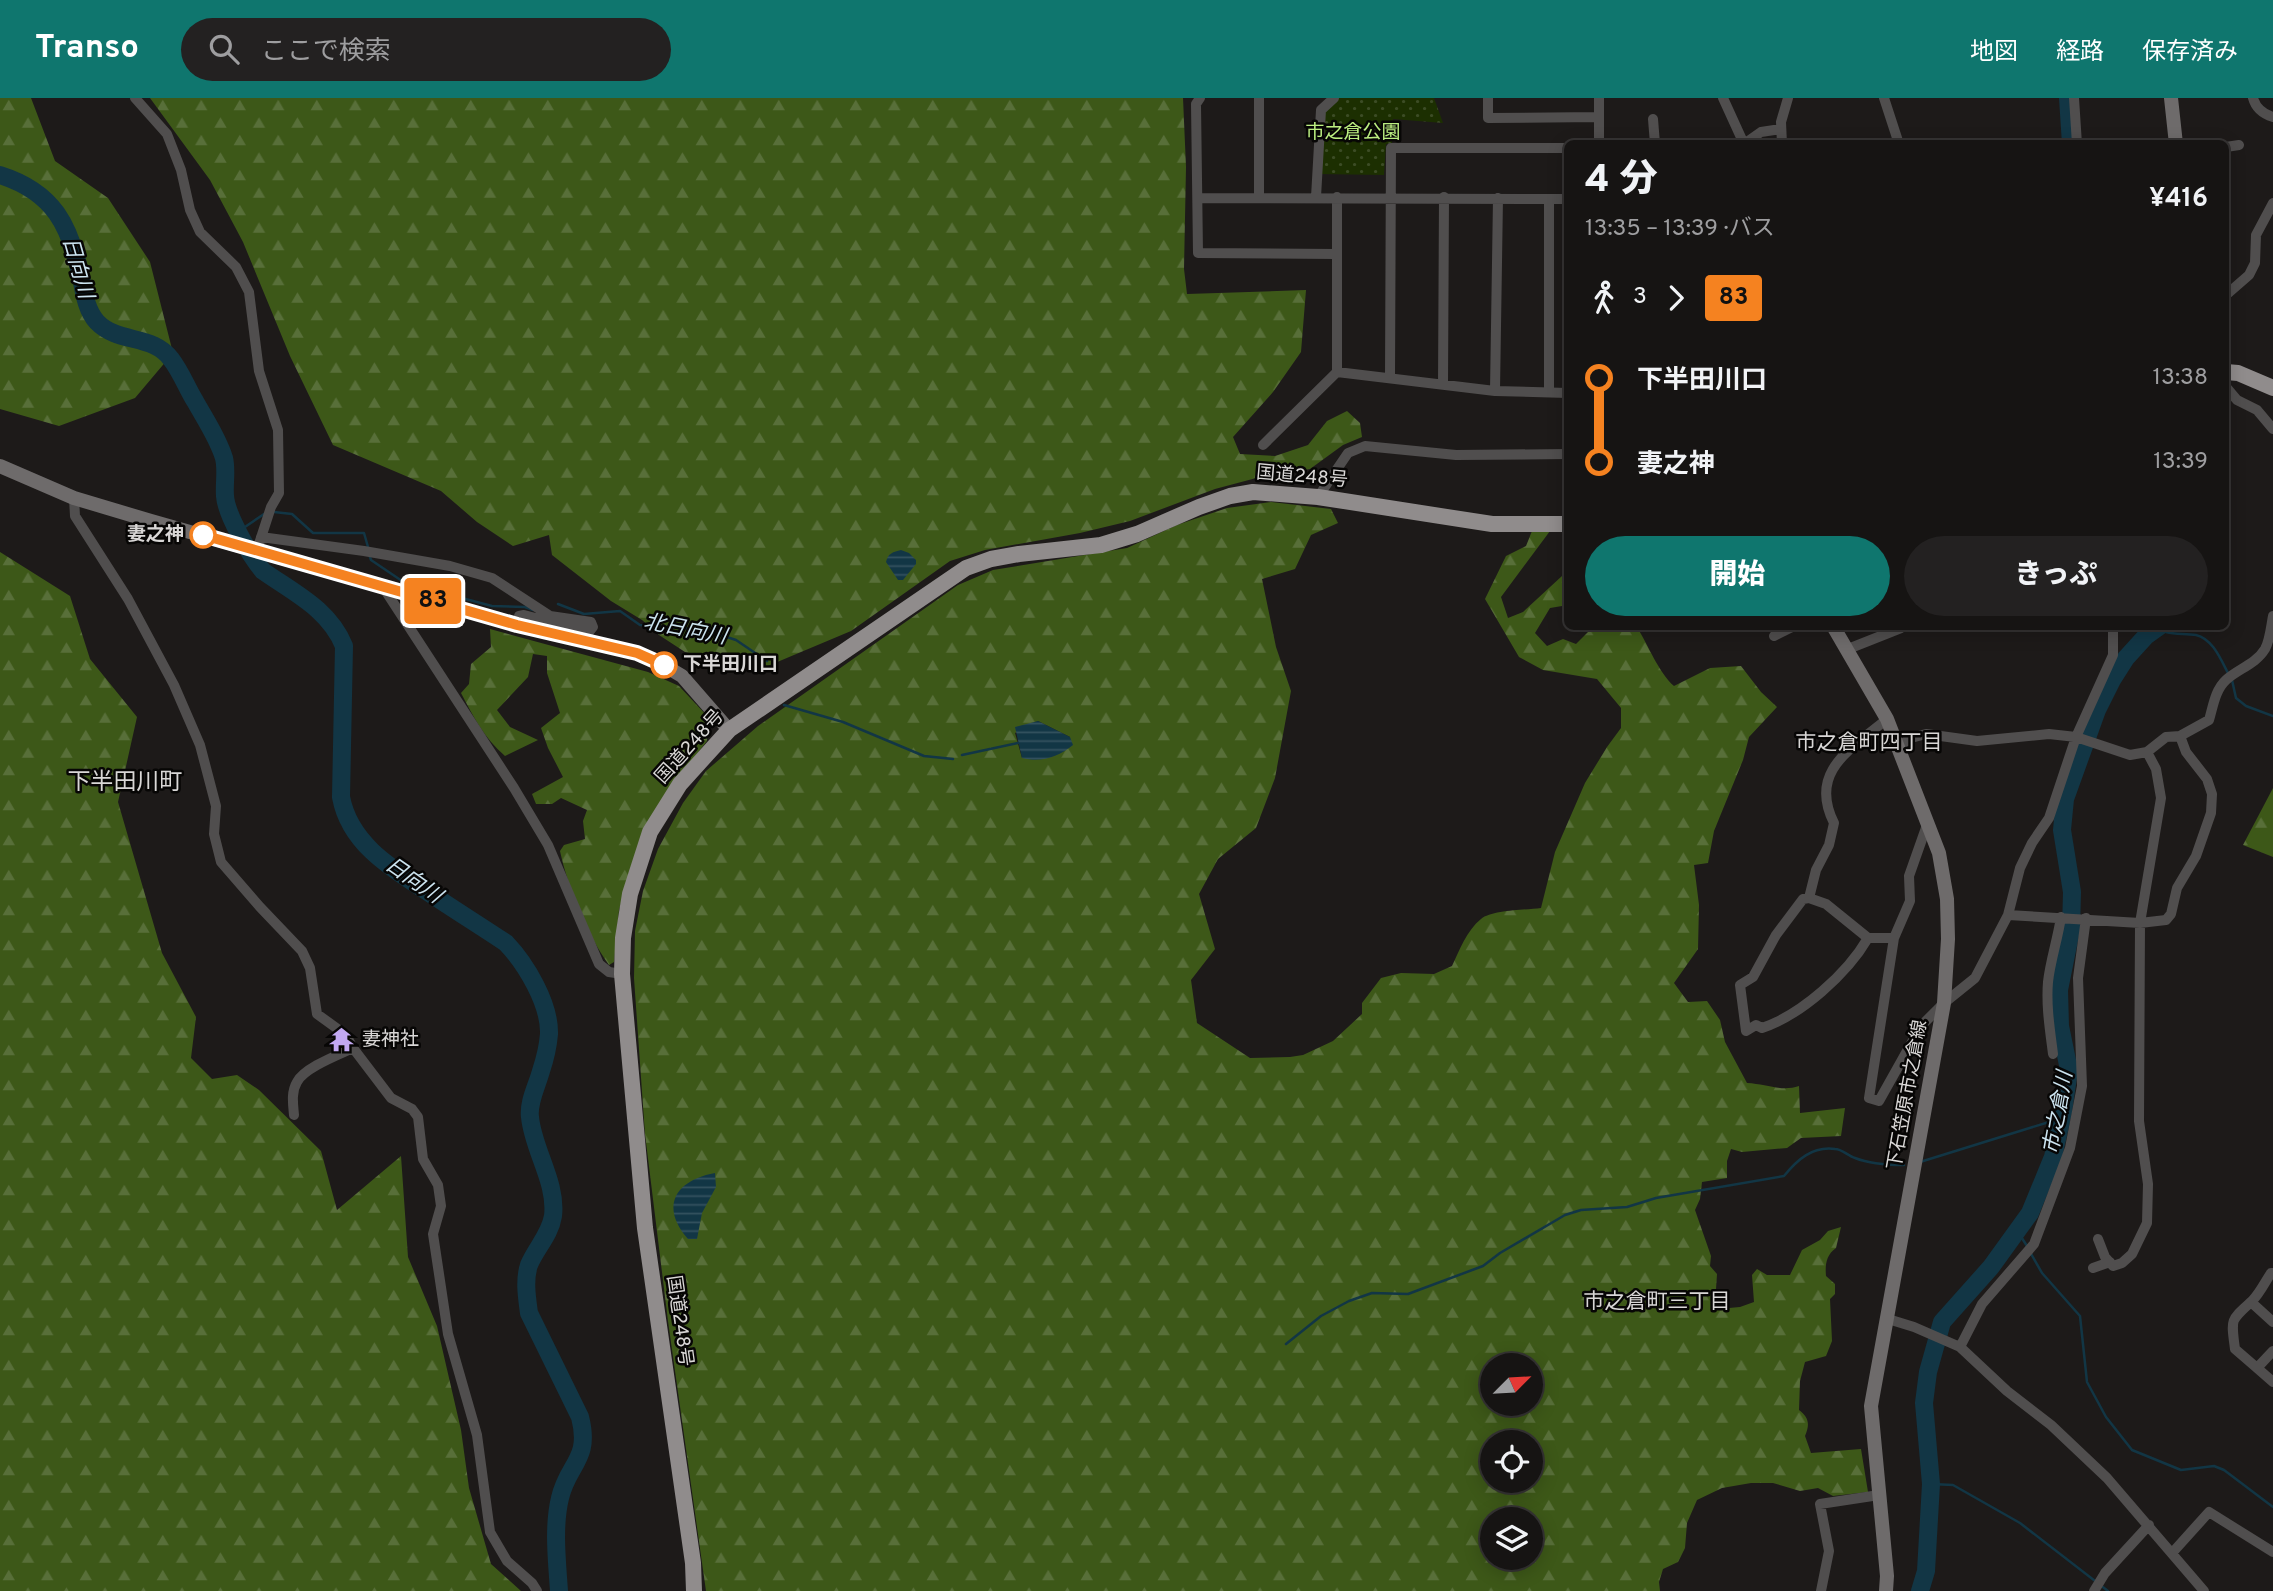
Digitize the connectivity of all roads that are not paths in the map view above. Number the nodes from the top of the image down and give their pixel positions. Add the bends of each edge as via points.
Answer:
1 (135, 98) edge
2 (1200, 98) edge
3 (1259, 98) edge
4 (1334, 98) edge
5 (1488, 98) edge
6 (1599, 98) edge
7 (1723, 98) edge
8 (1788, 98) edge
9 (1884, 98) edge
10 (2074, 98) edge
11 (2171, 98) edge
12 (2253, 98) edge
13 (1599, 117) junction
14 (2273, 117) edge
15 (1653, 119) dead end
16 (1781, 129) junction
17 (1599, 140) edge
18 (1655, 140) edge
19 (1742, 140) edge
20 (1750, 140) edge
21 (1782, 140) edge
22 (1898, 140) edge
23 (2077, 140) edge
24 (2176, 140) edge
25 (2239, 145) dead end
26 (2229, 147) edge
27 (1564, 148) edge
28 (1259, 197) junction
29 (1316, 197) junction
30 (1337, 197) junction
31 (1389, 197) junction
32 (1444, 197) junction
33 (1198, 198) junction
34 (1498, 198) junction
35 (1549, 199) junction
36 (1564, 199) edge
37 (2273, 203) edge
38 (1336, 254) junction
39 (2229, 292) edge
40 (1337, 372) junction
41 (2229, 372) edge
42 (1390, 378) junction
43 (1443, 385) junction
44 (2273, 388) edge
45 (1495, 391) junction
46 (2229, 391) edge
47 (1549, 392) junction
48 (1564, 393) edge
49 (2273, 429) edge
50 (1263, 445) dead end
51 (1564, 454) edge
52 (0, 466) edge
53 (1318, 497) junction
54 (74, 498) junction
55 (1564, 524) edge
56 (259, 543) junction
57 (383, 587) junction
58 (2273, 616) edge
59 (517, 625) junction
60 (1786, 630) edge
61 (1836, 630) edge
62 (1895, 630) edge
63 (2113, 630) edge
64 (1774, 636) dead end
65 (1848, 649) junction
66 (1887, 719) junction
67 (729, 730) junction
68 (2180, 736) junction
69 (2077, 737) junction
70 (1899, 746) junction
71 (2147, 752) junction
72 (1927, 825) junction
73 (1809, 898) junction
74 (2008, 915) junction
75 (2062, 918) junction
76 (2086, 918) junction
77 (2140, 923) junction
78 (1868, 938) junction
79 (1894, 938) junction
80 (622, 974) junction
81 (1944, 1003) junction
82 (353, 1048) junction
83 (2053, 1054) dead end
84 (293, 1115) dead end
85 (2098, 1240) dead end
86 (2110, 1262) junction
87 (2093, 1268) dead end
88 (2273, 1273) edge
89 (2251, 1302) junction
90 (1888, 1320) junction
91 (2273, 1322) edge
92 (1960, 1346) junction
93 (2273, 1351) edge
94 (2257, 1368) junction
95 (2273, 1382) edge
96 (1879, 1495) junction
97 (2149, 1525) junction
98 (2173, 1552) junction
99 (2273, 1552) edge
100 (2094, 1590) edge
101 (537, 1591) edge
102 (694, 1591) edge
103 (1821, 1591) edge
104 (1886, 1591) edge
105 (2204, 1591) edge

1 - 56 street via 167,134 200,233 236,267 249,292 259,371 278,430 279,493
2 - 33 street via 1196,104
3 - 28 street
4 - 29 street via 1321,110
5 - 13 street via 1488,118
6 - 13 street
7 - 19 street
8 - 16 street
9 - 22 street
10 - 23 street
11 - 24 main road
12 - 14 street via 2263,114
13 - 17 street
15 - 18 street
16 - 20 street via 1761,132
16 - 21 street
25 - 26 street
27 - 31 street via 1391,148
28 - 29 street
28 - 33 street
29 - 30 street
30 - 31 street
30 - 38 street
31 - 32 street
31 - 42 street
32 - 34 street
32 - 43 street
33 - 38 street via 1198,253
34 - 35 street
34 - 45 street
35 - 36 street
35 - 47 street
37 - 39 street via 2256,236 2255,263
38 - 40 street
40 - 42 street
40 - 50 street
41 - 44 highway
42 - 43 street
43 - 45 street
45 - 47 street
46 - 49 street via 2257,410
47 - 48 street
51 - 53 street via 1456,455 1365,446 1348,453
52 - 54 main road
53 - 55 highway, 国道248号 via 1492,524
53 - 67 highway, 国道248号 via 1274,492 1230,496 1101,545 1019,554 966,568
54 - 56 main road via 234,544
54 - 82 street via 75,516 128,599 200,745 216,806 214,834 221,862 302,951 310,968 317,1014 346,1035
56 - 57 main road
56 - 59 street via 368,552 450,566 492,579 550,616 590,622 593,627 589,632 524,615 519,616
57 - 59 main road
57 - 80 street via 548,845 599,964
58 - 68 street via 2265,648 2217,694 2209,720
59 - 67 main road via 637,653 660,663 682,676
60 - 64 street
61 - 65 main road, 下石笠原市之倉線
62 - 65 street
63 - 69 street via 2113,655
65 - 66 main road, 下石笠原市之倉線
66 - 70 main road, 下石笠原市之倉線
66 - 73 street via 1848,751 1825,784 1825,806 1834,823
67 - 80 highway, 国道248号 via 680,785 650,832 630,894
68 - 71 street via 2166,737
68 - 77 street via 2207,779 2211,813 2196,856 2176,888 2171,914 2166,920
69 - 70 street via 2049,734 1977,741 1926,734
69 - 71 street via 2130,755
69 - 74 street via 2049,818 2020,868
70 - 72 main road, 下石笠原市之倉線
71 - 77 street via 2156,769 2161,798
72 - 79 street via 1909,876 1910,901
72 - 81 main road, 下石笠原市之倉線 via 1939,853 1947,899
73 - 78 street via 1826,904
73 - 78 street via 1803,899 1776,936 1753,978 1740,985 1746,1031 1782,1021 1826,987 1859,954
74 - 75 street
74 - 81 street via 1975,978
75 - 76 street
75 - 83 street via 2048,978
76 - 77 street
76 - 92 street via 2078,978 2082,1086 2070,1148 2034,1244 1982,1304
77 - 86 street via 2139,1121 2148,1184 2147,1223 2132,1254 2122,1263 2113,1266
78 - 79 street
79 - 81 street via 1869,1098 1878,1101 1921,1026
80 - 102 highway, 国道248号 via 645,1228
81 - 90 main road, 下石笠原市之倉線
82 - 84 street via 297,1081
82 - 101 street via 391,1098 418,1117 423,1159 438,1185 441,1206 433,1234 448,1334 477,1435 490,1532 506,1561
85 - 86 street
86 - 87 street
88 - 89 street
89 - 91 street
89 - 94 street via 2235,1315 2232,1327 2235,1349
90 - 92 street
90 - 96 main road, 下石笠原市之倉線 via 1871,1406
92 - 97 street via 2061,1434
93 - 94 street
94 - 95 street
96 - 103 street via 1820,1504 1829,1551
96 - 104 main road, 下石笠原市之倉線
97 - 98 street
97 - 100 street
98 - 99 street via 2209,1512
98 - 105 street

